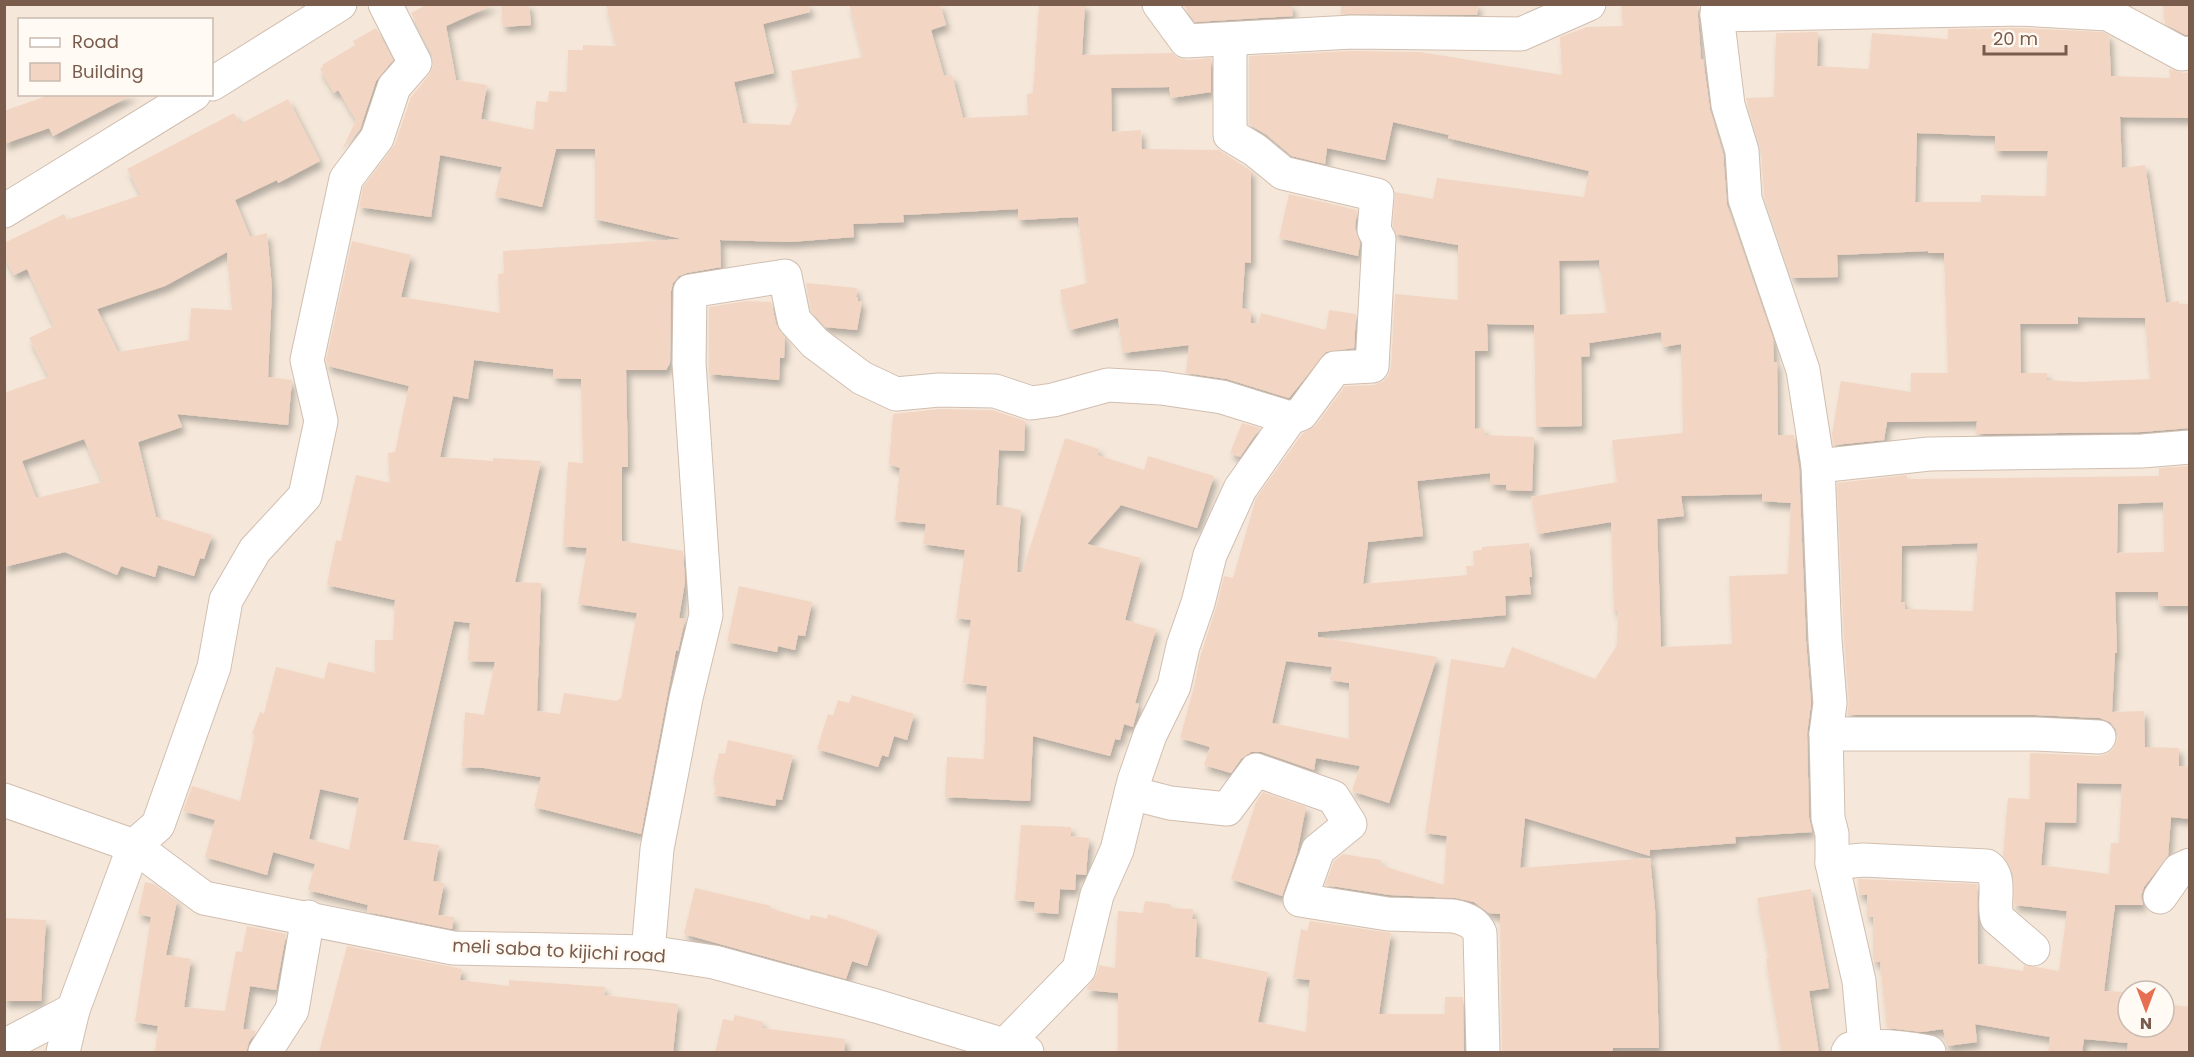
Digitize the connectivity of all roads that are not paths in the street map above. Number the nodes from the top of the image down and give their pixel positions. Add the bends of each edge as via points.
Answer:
1 (340, 4) edge
2 (385, 4) edge
3 (1159, 4) edge
4 (1589, 4) edge
5 (1718, 10) edge
6 (1230, 39) junction
7 (2190, 53) edge
8 (213, 83) edge
9 (191, 96) edge
10 (4, 211) edge
11 (1290, 418) junction
12 (2190, 447) edge
13 (1818, 466) junction
14 (1826, 734) junction
15 (2099, 737) dead end
16 (1131, 793) junction
17 (4, 800) edge
18 (134, 846) junction
19 (1832, 863) junction
20 (2190, 865) edge
21 (2160, 897) dead end
22 (308, 917) junction
23 (2033, 949) dead end
24 (648, 952) junction
25 (73, 1010) junction
26 (4, 1046) edge
27 (1017, 1048) edge
28 (1857, 1049) edge
29 (1918, 1051) edge
30 (63, 1053) edge
31 (265, 1053) edge
32 (1483, 1053) edge

1 - 8 street
2 - 18 street via 415,63 394,87 377,138 346,179 307,360 321,421 305,496 255,550 226,600 214,667 158,825
3 - 6 street via 1186,41
4 - 6 street via 1521,34 1352,32
5 - 7 street via 2020,9 2108,14 2182,54
5 - 13 street via 1728,105 1742,151 1745,199 1803,370
6 - 11 street via 1230,135 1283,173 1377,195 1374,230 1379,239 1372,366 1335,368 1301,414
9 - 10 street
11 - 16 street via 1240,489 1210,555 1174,686 1150,735
11 - 24 street via 1222,397 1161,388 1108,385 1031,403 995,391 896,394 862,378 815,343 794,320 785,276 690,291 689,363 706,615 657,849
12 - 13 street via 1929,454
13 - 14 street via 1830,703
14 - 15 street
14 - 19 street
16 - 27 street via 1117,850 1097,895 1079,969
16 - 32 street via 1170,803 1227,810 1256,770 1334,797 1350,825 1318,850 1300,900 1389,914 1453,916 1477,925
17 - 18 street, meli saba to kijichi road
18 - 22 street, meli saba to kijichi road via 204,898
18 - 25 street
19 - 23 street via 1863,860 1987,866 1995,877 1997,918
19 - 28 street via 1859,981
20 - 21 street via 2179,870
22 - 24 street, meli saba to kijichi road via 453,948
22 - 31 street via 292,1010
24 - 27 street, meli saba to kijichi road via 714,962
25 - 26 street
25 - 30 street
28 - 29 street

